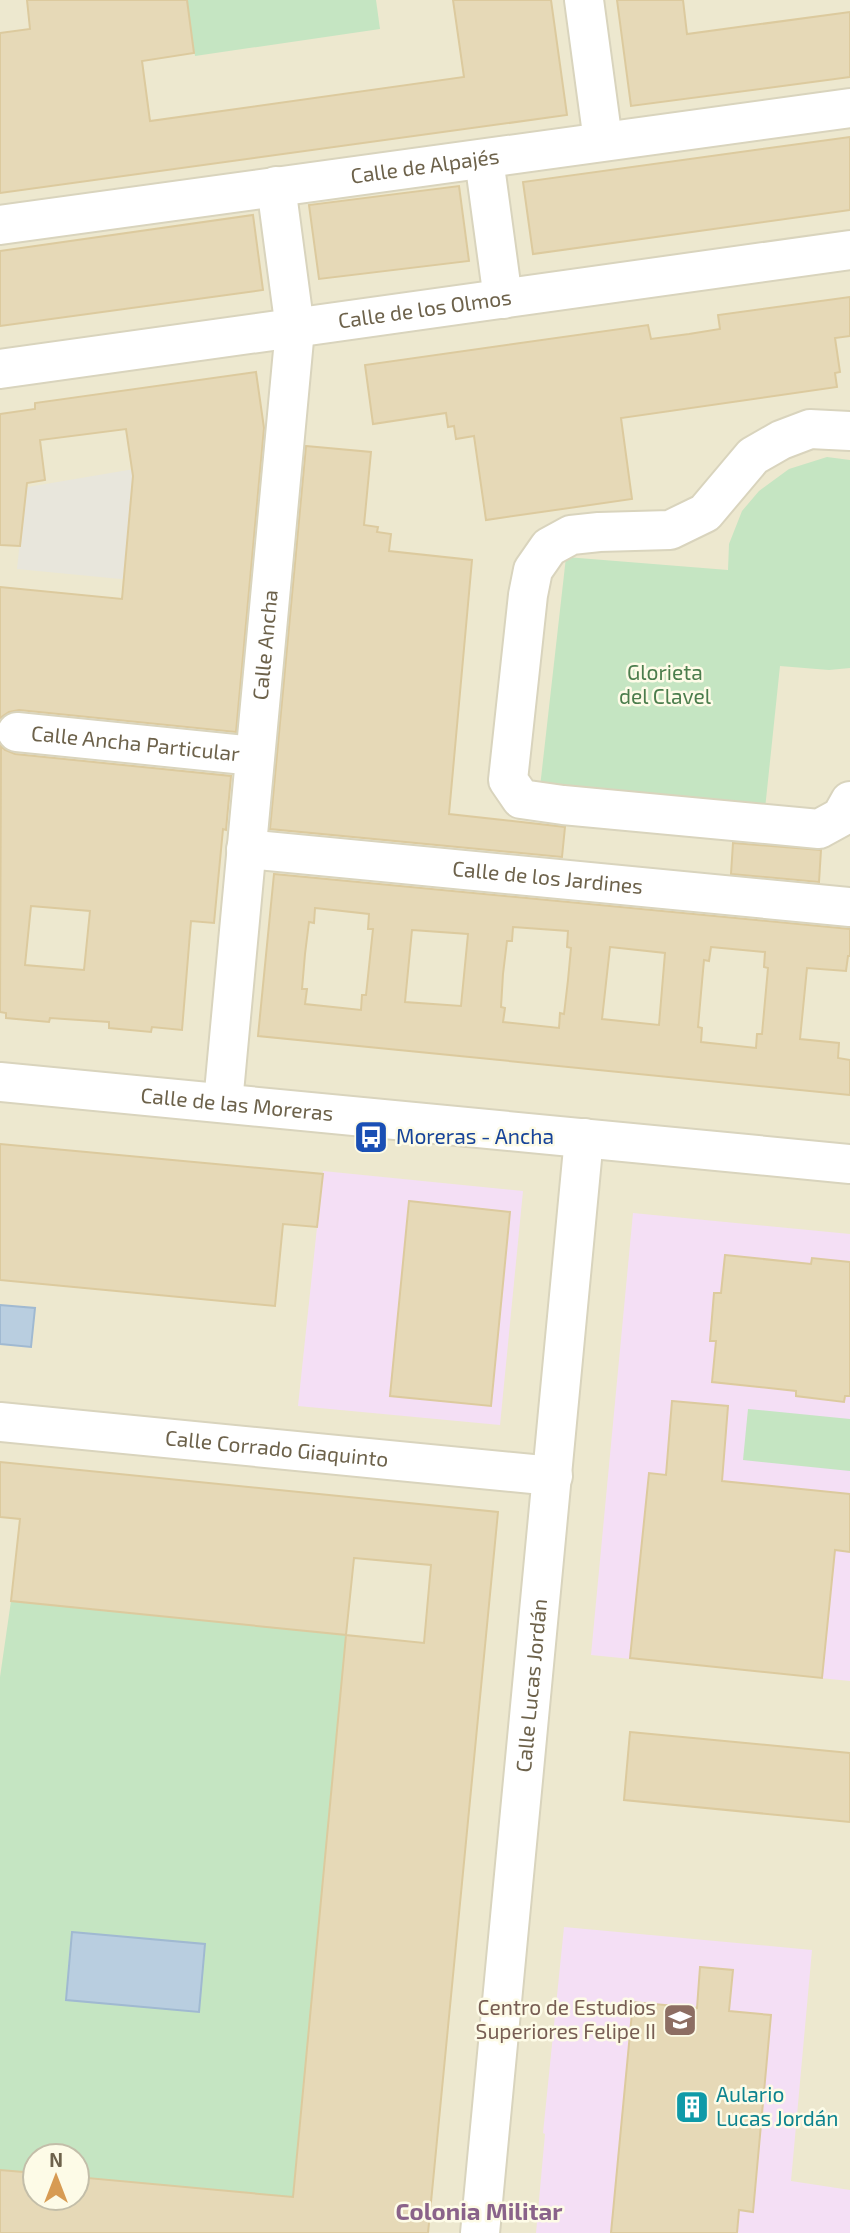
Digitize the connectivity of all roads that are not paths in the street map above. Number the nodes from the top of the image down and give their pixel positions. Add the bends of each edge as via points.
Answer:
1 (584, 0) edge
2 (850, 108) edge
3 (604, 141) junction
4 (484, 159) junction
5 (276, 186) junction
6 (0, 225) edge
7 (850, 250) edge
8 (503, 299) junction
9 (295, 329) junction
10 (0, 369) edge
11 (850, 431) edge
12 (17, 732) dead end
13 (255, 756) junction
14 (850, 801) edge
15 (246, 849) junction
16 (850, 907) edge
17 (0, 1082) edge
18 (223, 1103) junction
19 (584, 1138) junction
20 (850, 1164) edge
21 (0, 1422) edge
22 (553, 1476) junction
23 (480, 2233) edge

1 - 3 street
2 - 3 street, Calle de Alpajés
3 - 4 street, Calle de Alpajés
4 - 5 street, Calle de Alpajés
4 - 8 street
5 - 6 street, Calle de Alpajés
5 - 9 street, Calle Ancha
7 - 8 street, Calle de los Olmos
8 - 9 street, Calle de los Olmos
9 - 10 street, Calle de los Olmos
9 - 13 street, Calle Ancha
11 - 14 street via 810,429 781,440 753,456 705,513 670,530 571,535 549,547 533,570 528,595 508,780 521,800 819,829 841,817
12 - 13 street, Calle Ancha Particular
13 - 15 street, Calle Ancha
15 - 16 street, Calle de los Jardines
15 - 18 street, Calle Ancha
17 - 18 street, Calle de las Moreras
18 - 19 street, Calle de las Moreras
19 - 20 street, Calle de las Moreras
19 - 22 street, Calle Lucas Jordán
21 - 22 street, Calle Corrado Giaquinto
22 - 23 street, Calle Lucas Jordán

